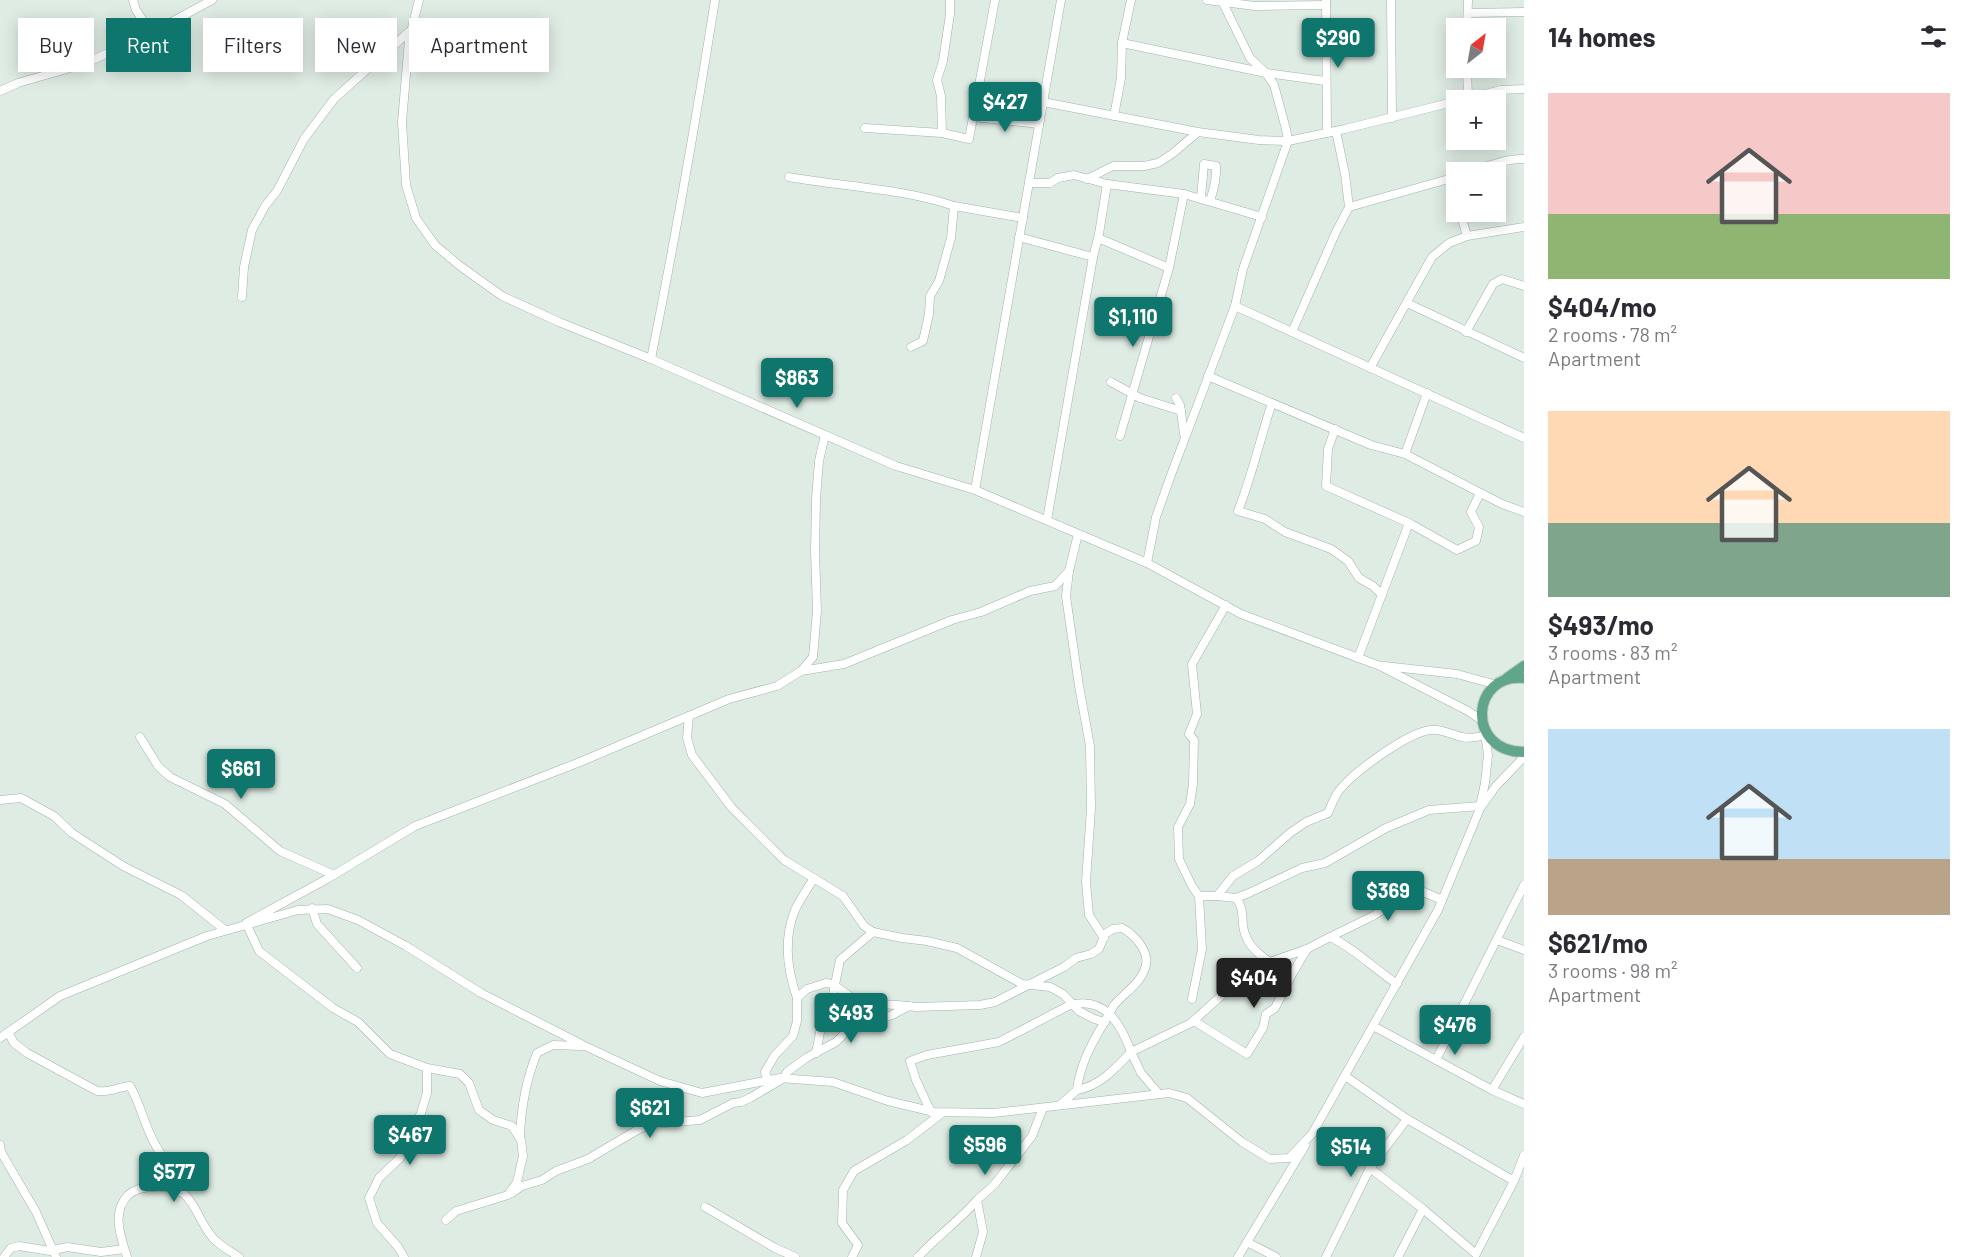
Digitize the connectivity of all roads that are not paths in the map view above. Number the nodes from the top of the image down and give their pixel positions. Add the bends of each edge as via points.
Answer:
1 (133, 0) edge
2 (212, 0) edge
3 (419, 0) edge
4 (715, 0) edge
5 (950, 0) edge
6 (995, 0) edge
7 (1061, 0) edge
8 (1131, 0) edge
9 (1207, 0) edge
10 (1390, 0) edge
11 (1468, 0) edge
12 (1223, 3) junction
13 (1255, 3) edge
14 (1326, 3) edge
15 (1524, 12) edge
16 (1468, 13) junction
17 (141, 18) edge
18 (179, 18) edge
19 (415, 18) edge
20 (1468, 18) edge
21 (409, 32) edge
22 (1122, 43) junction
23 (106, 54) edge
24 (409, 57) edge
25 (1266, 73) junction
26 (1325, 81) junction
27 (1524, 89) edge
28 (1501, 90) edge
29 (0, 91) edge
30 (1043, 102) junction
31 (1446, 103) edge
32 (1114, 116) junction
33 (973, 117) junction
34 (1392, 118) junction
35 (1039, 124) junction
36 (865, 128) dead end
37 (1336, 131) junction
38 (1198, 132) junction
39 (1327, 133) junction
40 (942, 134) junction
41 (1287, 141) junction
42 (1524, 159) edge
43 (1506, 162) edge
44 (789, 177) dead end
45 (1087, 179) junction
46 (1446, 179) edge
47 (1029, 183) junction
48 (1107, 184) junction
49 (1184, 194) junction
50 (1201, 198) junction
51 (1210, 201) junction
52 (954, 206) junction
53 (1349, 207) junction
54 (1262, 217) junction
55 (1023, 218) junction
56 (1463, 222) edge
57 (1524, 227) edge
58 (1467, 236) junction
59 (1019, 237) junction
60 (1098, 240) junction
61 (1093, 257) junction
62 (1169, 268) junction
63 (1524, 286) edge
64 (242, 297) dead end
65 (1407, 303) junction
66 (1235, 306) junction
67 (1292, 332) junction
68 (1466, 332) junction
69 (911, 347) dead end
70 (1524, 358) edge
71 (651, 359) junction
72 (1371, 368) junction
73 (1208, 376) junction
74 (1111, 382) dead end
75 (1427, 393) junction
76 (1133, 394) junction
77 (1176, 398) dead end
78 (1272, 403) junction
79 (1181, 411) junction
80 (1335, 429) junction
81 (825, 435) junction
82 (1120, 436) dead end
83 (1185, 438) junction
84 (1524, 438) edge
85 (1405, 454) junction
86 (975, 490) junction
87 (1480, 493) junction
88 (1524, 512) edge
89 (1047, 520) junction
90 (1409, 523) junction
91 (1078, 534) junction
92 (1147, 563) junction
93 (1069, 571) junction
94 (1382, 596) junction
95 (1226, 605) junction
96 (1358, 658) junction
97 (1380, 666) junction
98 (1524, 666) edge
99 (801, 671) junction
100 (1524, 678) edge
101 (1501, 682) junction
102 (688, 716) junction
103 (1481, 720) junction
104 (1485, 733) junction
105 (140, 737) dead end
106 (1524, 752) edge
107 (1524, 758) edge
108 (0, 800) edge
109 (1479, 808) junction
110 (334, 875) junction
111 (814, 878) junction
112 (1524, 886) edge
113 (1199, 896) junction
114 (1217, 896) junction
115 (1236, 898) junction
116 (1442, 900) junction
117 (312, 908) junction
118 (246, 923) junction
119 (225, 930) junction
120 (873, 932) junction
121 (1330, 937) junction
122 (1104, 938) junction
123 (1497, 940) junction
124 (1307, 949) junction
125 (1524, 950) edge
126 (1270, 961) junction
127 (357, 968) dead end
128 (1291, 976) junction
129 (1397, 984) junction
130 (1029, 985) junction
131 (834, 986) junction
132 (797, 998) junction
133 (1192, 999) dead end
134 (1072, 1005) junction
135 (909, 1006) junction
136 (1110, 1012) junction
137 (1194, 1021) junction
138 (1105, 1022) junction
139 (1374, 1026) junction
140 (8, 1032) junction
141 (1524, 1037) edge
142 (0, 1038) edge
143 (585, 1046) junction
144 (1131, 1052) junction
145 (816, 1053) junction
146 (1436, 1060) junction
147 (426, 1068) junction
148 (1345, 1076) junction
149 (784, 1078) junction
150 (768, 1080) junction
151 (1077, 1090) junction
152 (1492, 1090) junction
153 (1159, 1094) junction
154 (1524, 1104) edge
155 (1058, 1106) junction
156 (1043, 1108) junction
157 (931, 1112) junction
158 (942, 1113) junction
159 (1407, 1119) junction
160 (1312, 1134) junction
161 (520, 1138) junction
162 (0, 1144) edge
163 (1524, 1155) edge
164 (1370, 1168) junction
165 (1514, 1181) junction
166 (180, 1192) junction
167 (508, 1195) junction
168 (977, 1200) junction
169 (705, 1207) dead end
170 (1423, 1209) junction
171 (446, 1220) dead end
172 (1247, 1242) junction
173 (125, 1253) edge
174 (54, 1254) edge
175 (1475, 1256) edge
176 (4, 1257) edge
177 (239, 1257) edge
178 (404, 1257) edge
179 (795, 1257) edge
180 (852, 1257) edge
181 (918, 1257) edge
182 (976, 1257) edge
183 (1238, 1257) edge
184 (1276, 1257) edge
185 (1326, 1257) edge
186 (1398, 1257) edge

1 - 17 street
2 - 18 street
3 - 19 street
4 - 71 street
5 - 40 street via 937,80
6 - 33 street
7 - 30 street
8 - 22 street
9 - 12 street
10 - 34 street
11 - 16 street
12 - 13 street
12 - 25 street via 1250,58
13 - 14 street
14 - 26 street
15 - 16 street
16 - 20 street
21 - 64 street via 334,99 303,139 252,230
22 - 25 street
22 - 32 street
23 - 29 street
24 - 71 street via 402,122 406,185 416,218 435,245 502,296
25 - 26 street
25 - 41 street via 1274,85
26 - 39 street
27 - 28 street
30 - 32 street
30 - 35 street
31 - 34 street
32 - 38 street
33 - 35 street
33 - 40 street via 969,139
34 - 37 street
35 - 47 street
36 - 40 street
37 - 39 street
37 - 53 street
38 - 41 street
38 - 45 street via 1158,163 1113,166
39 - 41 street
41 - 54 street
42 - 43 street
44 - 52 street via 870,188
45 - 47 street via 1074,175 1050,183
45 - 48 street
46 - 53 street
47 - 55 street
48 - 49 street
48 - 60 street
49 - 50 street
49 - 62 street
50 - 51 street
50 - 51 street via 1204,164 1214,164 1215,185
51 - 54 street
52 - 55 street
52 - 69 street via 951,238 939,281 930,296 923,341
53 - 67 street
54 - 66 street via 1243,269
55 - 59 street
56 - 58 street
57 - 58 street
58 - 65 street via 1449,243 1432,257
59 - 61 street
59 - 86 street
60 - 61 street
60 - 62 street
61 - 89 street
62 - 76 street
63 - 68 street via 1502,279 1493,284
65 - 68 street
65 - 72 street
66 - 67 street
66 - 73 street
67 - 72 street
68 - 70 street
71 - 81 street
72 - 75 street
73 - 78 street
73 - 83 street
74 - 76 street
75 - 84 street
75 - 85 street
76 - 79 street
76 - 82 street
77 - 79 street
78 - 80 street
78 - 94 street via 1238,511 1331,549
79 - 83 street
80 - 85 street
80 - 90 street via 1328,448 1326,486
81 - 86 street via 896,466
81 - 99 street via 816,499 817,612 813,657
83 - 92 street via 1156,518
85 - 87 street
86 - 89 street
87 - 88 street
87 - 90 street via 1471,512 1479,527 1476,541 1457,550
89 - 91 street
90 - 94 street
91 - 92 street
91 - 93 street
92 - 95 street
93 - 99 street via 1055,586 1030,591 844,664
93 - 122 street via 1066,596 1090,746 1086,882 1089,915
94 - 96 street
95 - 96 street
95 - 113 street via 1192,664 1197,714 1189,734 1194,740 1193,784 1190,804 1178,827 1179,859
96 - 97 street
97 - 101 street
97 - 103 street
98 - 101 main road
99 - 102 street via 777,686 729,699
100 - 101 main road
101 - 103 main road via 1486,696
102 - 110 street via 415,826
102 - 111 street via 687,738 692,755 732,808 784,860
103 - 104 main road
104 - 106 main road via 1502,748
104 - 109 street via 1488,756
104 - 114 street via 1471,738 1430,729 1401,742 1347,782 1328,813 1290,832 1258,861 1233,876
105 - 110 street via 170,777 225,804 280,851
107 - 109 street
108 - 119 street via 21,798 54,816 72,833 123,866 181,895
109 - 115 street via 1429,810 1386,828 1325,863 1302,868
109 - 116 street
110 - 118 street
111 - 120 street via 843,896 864,926
111 - 132 street via 795,910 789,931 787,955
112 - 123 street
113 - 114 street
113 - 133 street via 1202,949
114 - 115 street
115 - 126 street via 1242,907 1245,934 1251,946
116 - 121 street via 1413,887 1404,889 1390,905
116 - 129 street
117 - 118 street
117 - 127 street via 317,924
117 - 143 street via 328,909 358,920 481,993
118 - 119 street
118 - 147 street via 259,951 333,1008 358,1022 390,1054
119 - 140 street via 60,996
120 - 130 street via 957,948
120 - 131 street via 840,960
121 - 124 street
121 - 129 street
122 - 130 street via 1099,949
122 - 136 street via 1113,929 1127,930 1145,953 1146,965 1139,980
123 - 125 street
123 - 146 street
124 - 126 street
124 - 128 street
126 - 128 street
126 - 137 street via 1243,977
128 - 137 street via 1275,1008 1266,1014 1263,1028 1247,1054
129 - 139 street
130 - 134 street via 1050,987
130 - 135 street via 980,1005
131 - 132 street via 817,985
131 - 135 street via 856,1001
131 - 145 street
132 - 150 street via 793,1036 765,1072
134 - 136 street via 1081,1002
134 - 138 street
134 - 157 street via 999,1042 910,1061
135 - 145 street via 892,1016 854,1027
136 - 138 street
136 - 144 street
137 - 144 street
138 - 151 street via 1086,1054
139 - 146 street
139 - 148 street
140 - 142 street
140 - 166 street via 27,1053 97,1091 130,1086
141 - 152 street
143 - 150 street via 660,1081 702,1093
143 - 161 street via 553,1045 537,1053 522,1105
144 - 151 street via 1097,1082
144 - 153 street via 1141,1073
145 - 149 street
146 - 152 street
147 - 161 street via 460,1074 469,1083 478,1110 512,1126
147 - 178 street via 427,1093 421,1113 400,1158 379,1178 369,1198 377,1223
148 - 159 street
148 - 160 street
149 - 150 street
149 - 157 street via 833,1082
149 - 167 street via 700,1120 639,1129 588,1159
151 - 155 street
152 - 154 street
153 - 155 street
153 - 160 street via 1187,1098 1270,1159 1289,1158
155 - 156 street
156 - 158 street
156 - 168 street via 1032,1136 994,1185
157 - 158 street
158 - 180 street via 854,1171 843,1190 842,1222 858,1245
159 - 164 street
159 - 165 street
160 - 172 street
161 - 167 street via 523,1156 517,1182
162 - 174 street
163 - 165 street
164 - 170 street
164 - 185 street
165 - 175 street
166 - 173 street via 158,1186 128,1195 119,1211 118,1228
166 - 177 street via 188,1196 213,1238
167 - 171 street via 456,1211
168 - 181 street
168 - 182 street via 983,1232
169 - 179 street
170 - 175 street
170 - 186 street
172 - 183 street
172 - 184 street
173 - 174 street via 67,1247
174 - 176 street via 19,1246 11,1248

